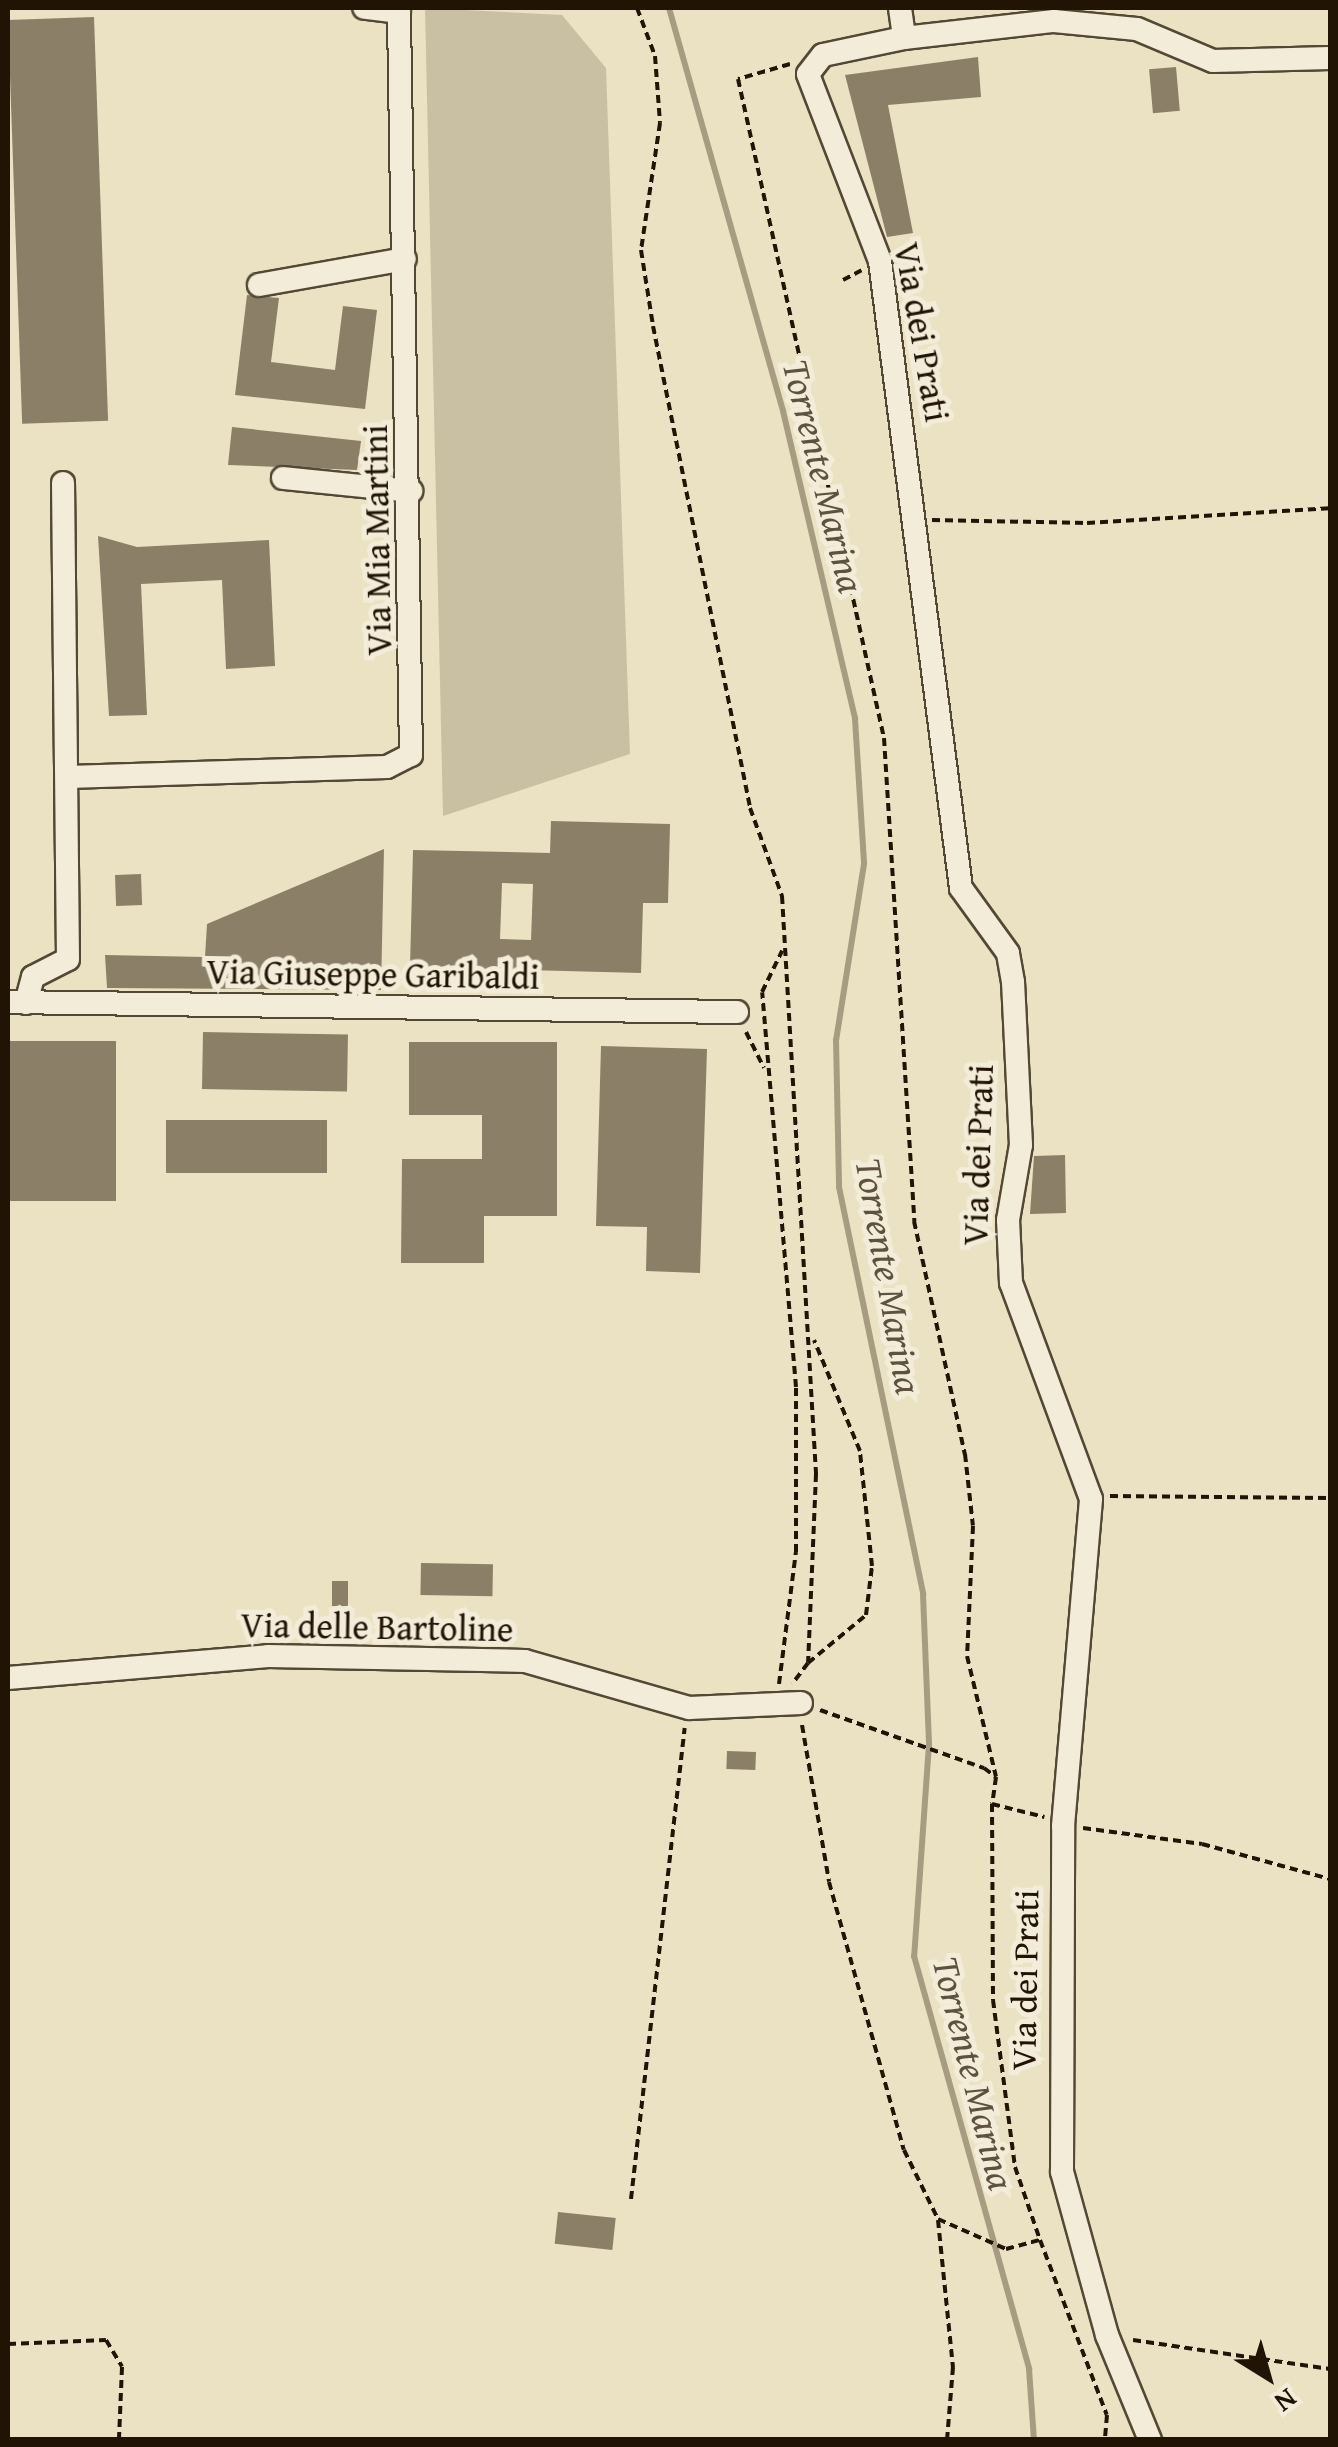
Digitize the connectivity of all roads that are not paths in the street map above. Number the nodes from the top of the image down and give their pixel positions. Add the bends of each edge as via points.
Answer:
1 (364, 8) edge
2 (900, 8) edge
3 (904, 38) junction
4 (1330, 58) edge
5 (405, 259) junction
6 (259, 285) dead end
7 (283, 478) dead end
8 (63, 483) dead end
9 (411, 491) junction
10 (68, 777) junction
11 (17, 1002) edge
12 (737, 1012) road end
13 (8, 1678) edge
14 (801, 1703) road end
15 (1150, 2440) edge

1 - 5 street, Via Mia Martini via 399,12
2 - 3 street
3 - 4 street via 1087,20 1137,29 1189,57
3 - 15 street, Via dei Prati via 823,55 808,74 880,261 961,888 1008,953 1014,982 1021,1144 1008,1220 1011,1284 1091,1499 1063,1823 1062,2172
5 - 6 street
5 - 9 street, Via Mia Martini
7 - 9 street
8 - 10 street
9 - 10 street, Via Mia Martini via 410,755 387,766
10 - 11 street via 68,959 33,977
11 - 12 street, Via Giuseppe Garibaldi
13 - 14 street, Via delle Bartoline via 268,1656 526,1662 689,1708

